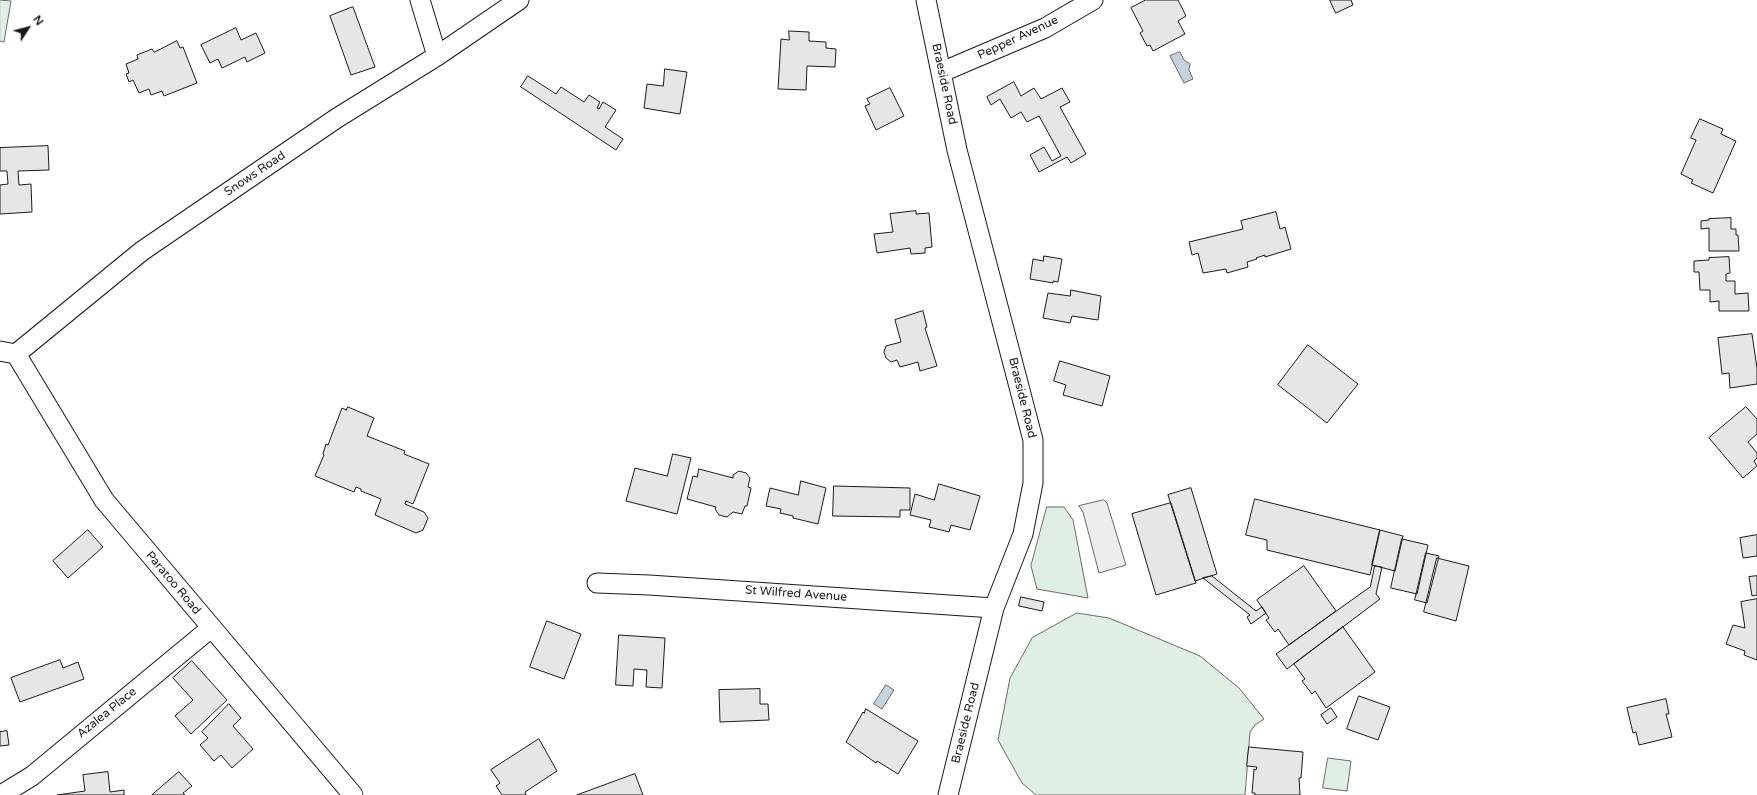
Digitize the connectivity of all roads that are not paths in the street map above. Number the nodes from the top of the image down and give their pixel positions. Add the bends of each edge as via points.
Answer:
1 (420, 0) edge
2 (519, 0) edge
3 (926, 0) edge
4 (1093, 0) edge
5 (438, 56) junction
6 (942, 72) junction
7 (8, 352) edge
8 (597, 583) dead end
9 (994, 608) junction
10 (211, 628) junction
11 (1, 795) edge
12 (354, 795) edge
13 (948, 795) edge

1 - 5 street
2 - 5 street, Snows Road
3 - 6 street, Braeside Road
4 - 6 street, Pepper Avenue via 1045,28
5 - 7 street, Snows Road via 337,118 142,251
6 - 9 street, Braeside Road via 957,150 1033,440 1033,482 1023,534
7 - 10 street, Paratoo Road via 104,500
8 - 9 street, St Wilfred Avenue via 649,584
9 - 13 street, Braeside Road
10 - 11 street, Azalea Place via 32,776
10 - 12 street, Paratoo Road

